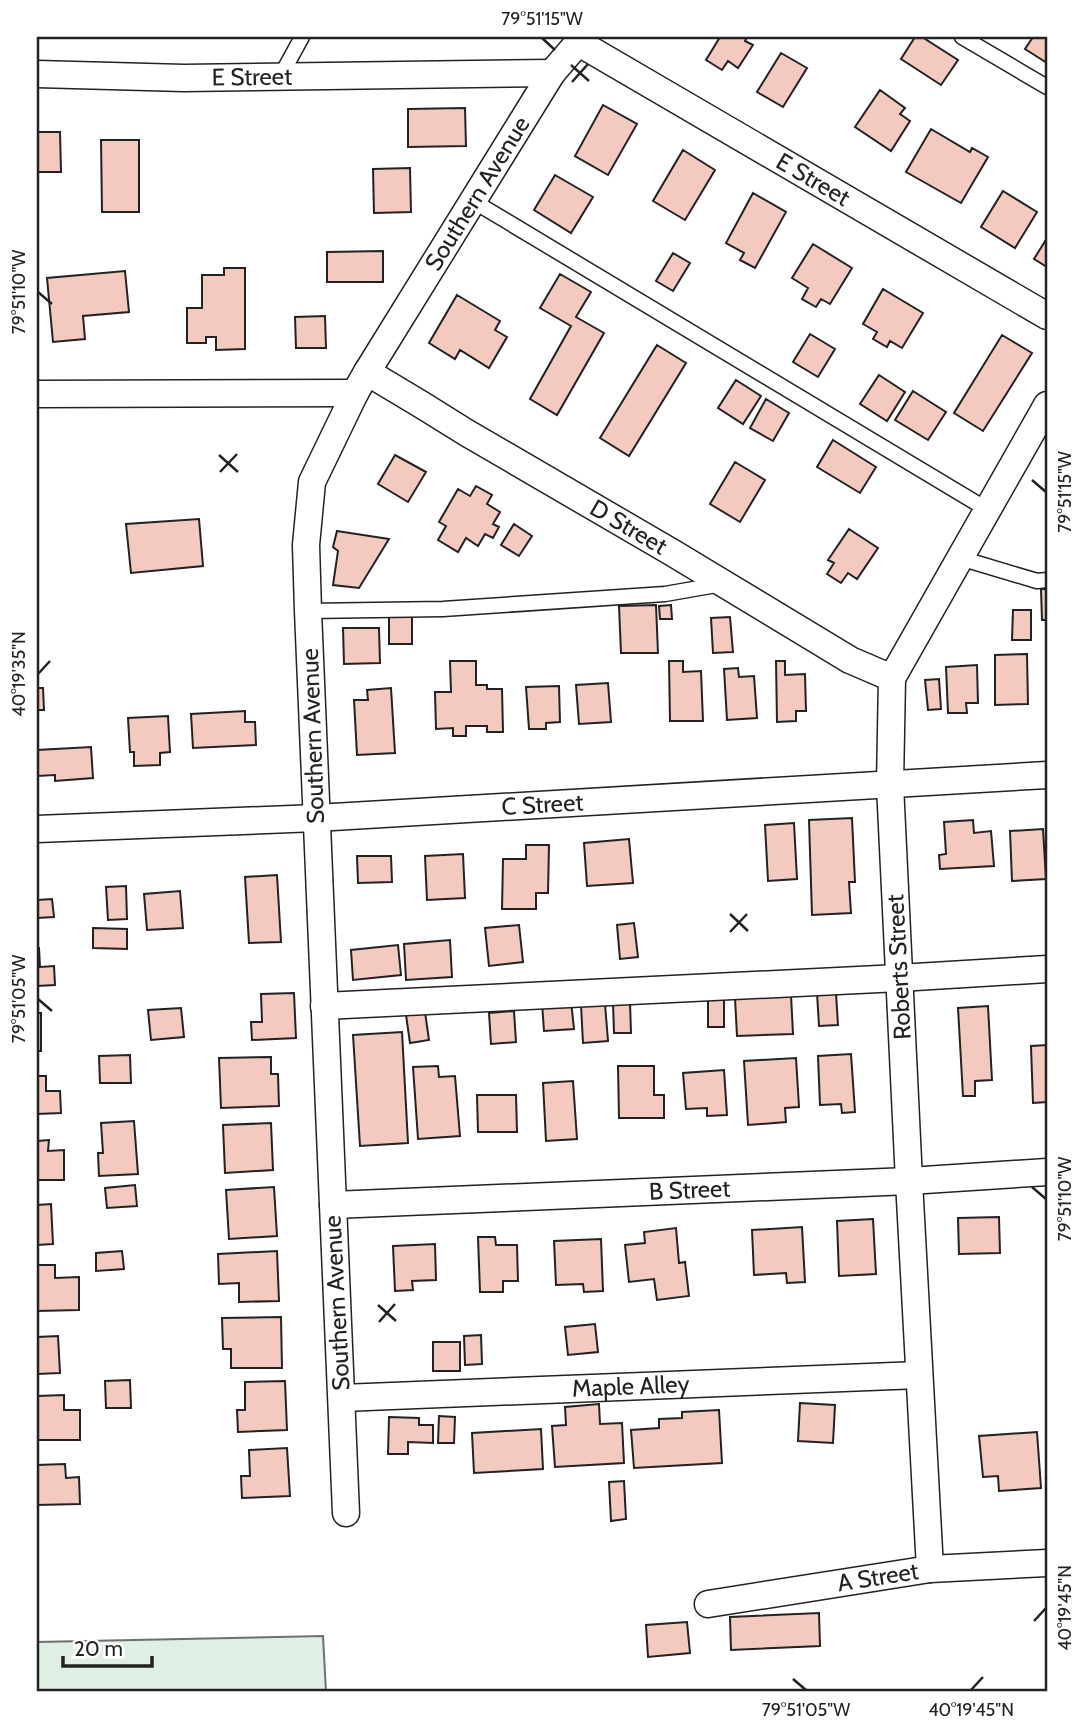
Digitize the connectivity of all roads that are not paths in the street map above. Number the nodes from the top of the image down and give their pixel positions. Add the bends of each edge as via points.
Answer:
1 (302, 37) edge
2 (962, 37) edge
3 (581, 40) edge
4 (552, 73) junction
5 (37, 74) edge
6 (280, 77) junction
7 (1047, 88) edge
8 (473, 201) junction
9 (1047, 316) edge
10 (361, 382) junction
11 (37, 394) edge
12 (1047, 405) edge
13 (988, 510) junction
14 (960, 558) junction
15 (1047, 580) edge
16 (723, 583) junction
17 (308, 611) junction
18 (892, 678) junction
19 (1047, 775) edge
20 (890, 785) junction
21 (316, 818) junction
22 (37, 830) edge
23 (1047, 969) edge
24 (899, 978) junction
25 (324, 1006) junction
26 (1047, 1172) edge
27 (909, 1181) junction
28 (333, 1205) junction
29 (919, 1375) junction
30 (342, 1398) junction
31 (346, 1513) dead end
32 (1047, 1563) edge
33 (930, 1569) junction
34 (708, 1604) dead end

1 - 6 lane
2 - 7 lane
3 - 4 street, Southern Avenue
3 - 9 street, E Street
4 - 6 street, E Street
4 - 8 street, Southern Avenue
5 - 6 street, E Street
8 - 10 street, Southern Avenue
8 - 13 lane
10 - 11 street
10 - 16 street, D Street via 467,433
10 - 17 street, Southern Avenue via 312,482 306,545
12 - 13 street, Roberts Street
13 - 14 street, Roberts Street
14 - 15 lane
14 - 18 street, Roberts Street
16 - 17 lane via 665,594 443,609
16 - 18 street, D Street via 850,660
17 - 21 street, Southern Avenue
18 - 20 street, Roberts Street
19 - 20 street, C Street
20 - 21 street, C Street
20 - 24 street, Roberts Street
21 - 22 street, C Street
21 - 25 street, Southern Avenue
23 - 24 street
24 - 25 street
24 - 27 street, Roberts Street
25 - 28 street, Southern Avenue
26 - 27 street, B Street
27 - 28 street, B Street
27 - 29 street, Roberts Street
28 - 30 street, Southern Avenue
29 - 30 street, Maple Alley
29 - 33 street, Roberts Street
30 - 31 street, Southern Avenue
32 - 33 street, A Street
33 - 34 street, A Street

